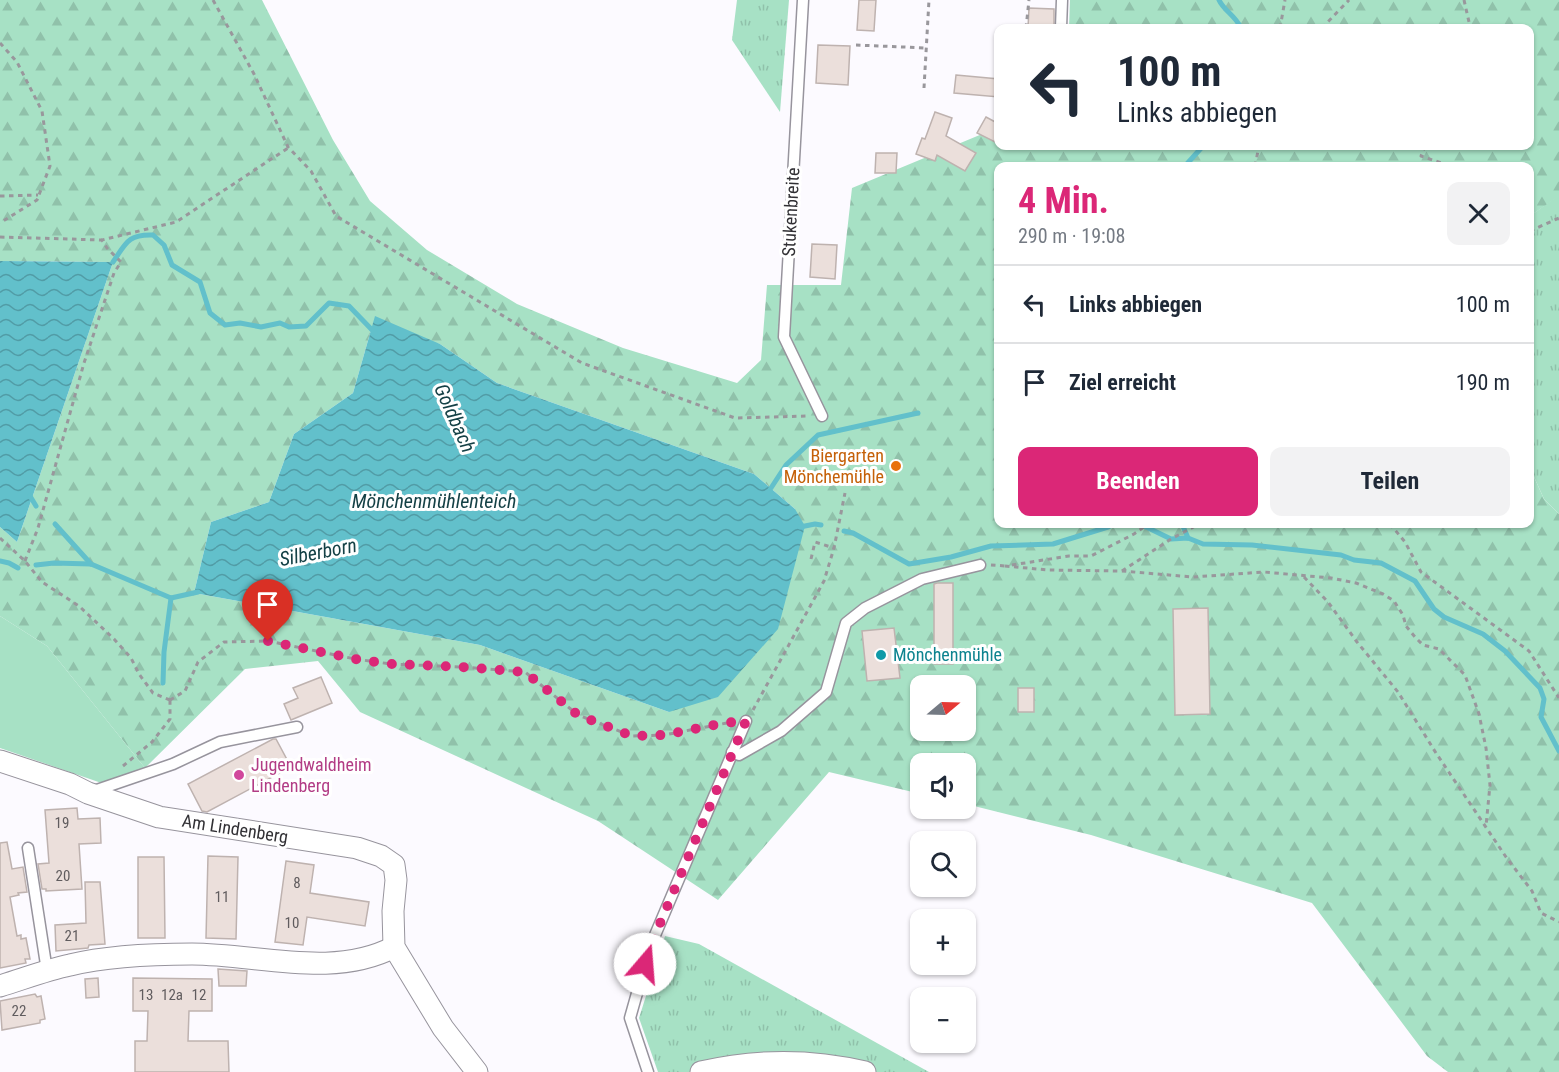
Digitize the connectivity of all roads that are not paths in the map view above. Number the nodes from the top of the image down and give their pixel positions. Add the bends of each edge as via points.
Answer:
1 (803, 0) edge
2 (1062, 0) edge
3 (1061, 24) edge
4 (822, 416) road end
5 (980, 565) dead end
6 (746, 721) road end
7 (297, 727) dead end
8 (732, 752) junction
9 (0, 761) edge
10 (88, 793) junction
11 (28, 848) dead end
12 (394, 947) junction
13 (47, 971) junction
14 (0, 986) edge
15 (477, 1072) edge
16 (648, 1072) edge
17 (701, 1072) edge
18 (865, 1072) edge

1 - 4 lane, Stukenbreite via 784,337
2 - 3 lane
5 - 8 lane via 922,579 865,608 846,623 826,692 781,730 739,755
6 - 8 lane
7 - 10 lane via 220,742 173,764
8 - 16 lane via 650,947 630,1018
9 - 10 street, Am Lindenberg
10 - 12 street, Am Lindenberg via 159,817 357,848 381,856 394,866
11 - 13 lane
12 - 13 street via 369,958 317,963 192,954 103,960
12 - 15 street, Am Lindenberg via 443,1028
13 - 14 street
17 - 18 street via 776,1061 820,1063

